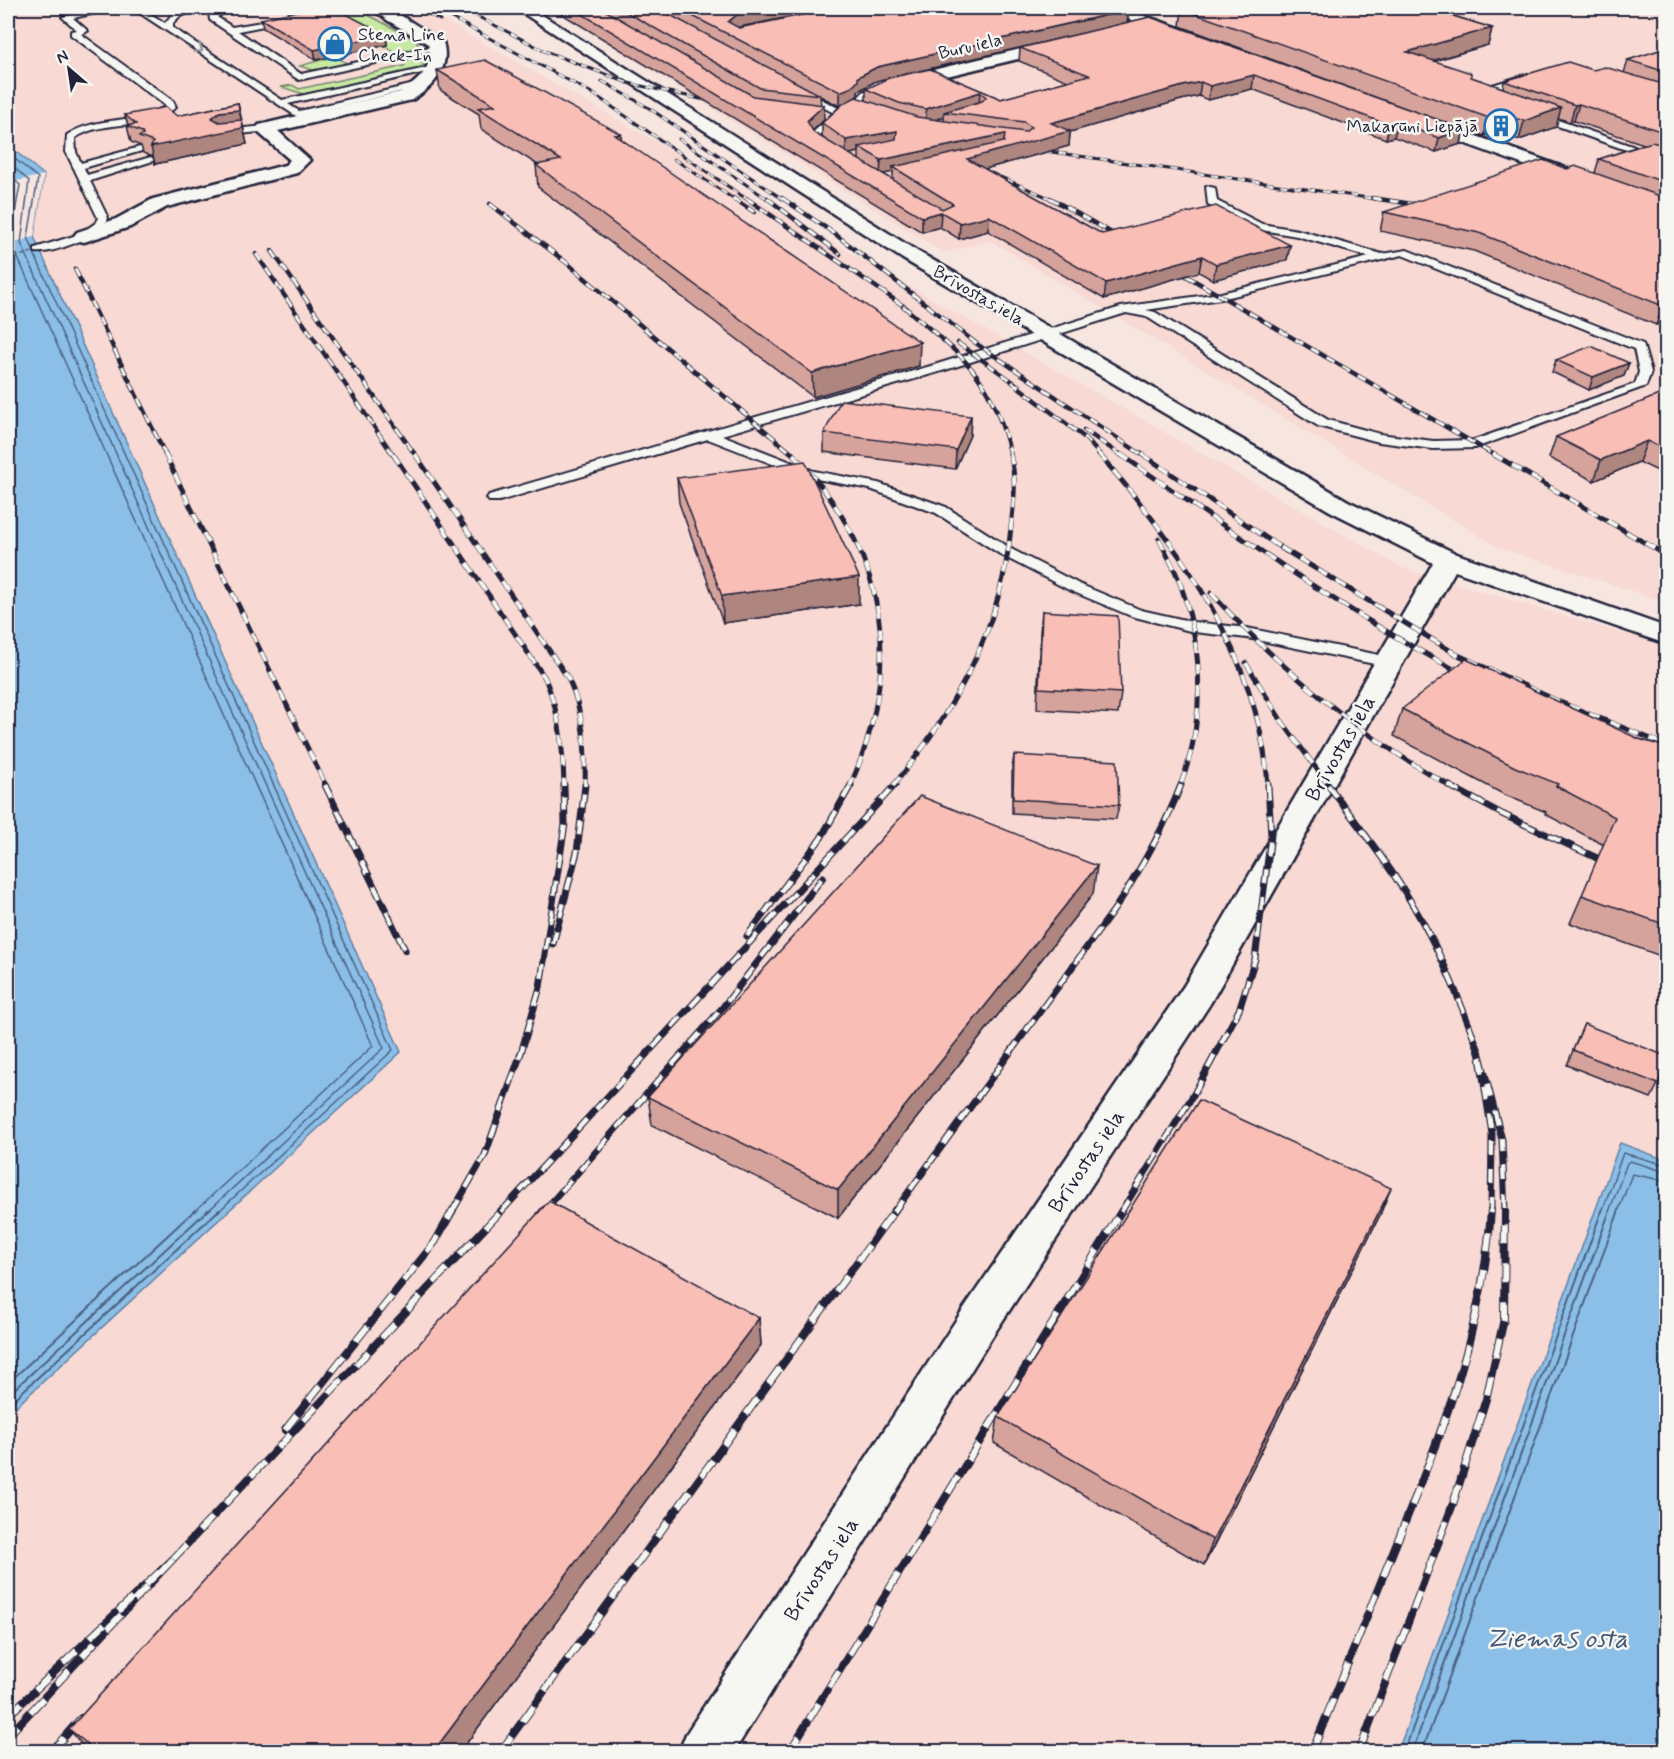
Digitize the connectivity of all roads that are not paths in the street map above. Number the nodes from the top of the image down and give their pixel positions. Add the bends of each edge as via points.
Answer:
1 (115, 8) edge
2 (136, 8) edge
3 (201, 8) edge
4 (227, 8) edge
5 (367, 8) edge
6 (522, 8) edge
7 (1111, 8) edge
8 (387, 12) edge
9 (301, 16) edge
10 (229, 18) dead end
11 (218, 21) junction
12 (1152, 23) junction
13 (169, 29) junction
14 (232, 30) junction
15 (1121, 30) edge
16 (1197, 39) edge
17 (1079, 40) edge
18 (439, 48) junction
19 (1535, 75) edge
20 (430, 77) junction
21 (788, 85) edge
22 (1492, 100) edge
23 (862, 102) joint
24 (292, 110) junction
25 (1522, 111) edge
26 (834, 115) junction
27 (1410, 117) edge
28 (267, 131) junction
29 (223, 133) edge
30 (234, 142) edge
31 (140, 150) edge
32 (836, 155) edge
33 (151, 160) edge
34 (1666, 161) edge
35 (80, 166) junction
36 (86, 179) junction
37 (1588, 182) edge
38 (1210, 188) dead end
39 (84, 236) junction
40 (39, 250) dead end
41 (1383, 257) junction
42 (1125, 309) junction
43 (1044, 333) junction
44 (709, 435) junction
45 (494, 498) dead end
46 (1448, 560) junction
47 (1666, 636) edge
48 (1389, 662) junction
49 (704, 1752) edge

1 - 35 lane via 66,17 84,31 74,33 171,107 157,114 73,134 71,152
2 - 13 lane
3 - 13 lane via 177,14 168,22
4 - 11 lane via 212,14
5 - 8 lane
6 - 43 street, Brīvostas iela via 910,255
7 - 12 street
8 - 18 street
9 - 14 lane
10 - 11 lane
11 - 14 lane
12 - 15 street
12 - 16 street
13 -> 24 lane
14 - 18 lane via 299,78
17 - 23 street, Buru iela via 883,86
18 - 20 street
19 - 22 lane via 1472,93
20 - 24 lane
20 - 24 street via 406,96
21 - 26 lane
23 - 26 lane
24 - 28 street
25 - 34 lane
26 - 32 lane via 814,136 818,144
27 - 37 street
28 - 29 lane
28 - 30 lane
28 - 39 street via 301,160 291,169 160,203 123,223
31 - 35 lane
33 - 36 lane
35 - 36 lane
36 - 39 lane via 103,218 99,228
38 - 41 lane via 1212,203 1259,226
39 - 40 lane
41 - 42 lane via 1221,296
41 - 42 lane via 1403,252 1639,347 1645,372 1640,386 1475,444 1433,445 1379,438 1323,423 1151,314
42 - 43 lane
43 - 44 lane
43 - 46 street, Brīvostas iela via 1339,506
44 - 45 lane
44 - 48 lane via 811,474 873,486 940,510 1008,553 1136,613
46 - 47 street, Brīvostas iela
46 - 48 street, Brīvostas iela
48 - 49 street, Brīvostas iela via 1197,995 977,1324

